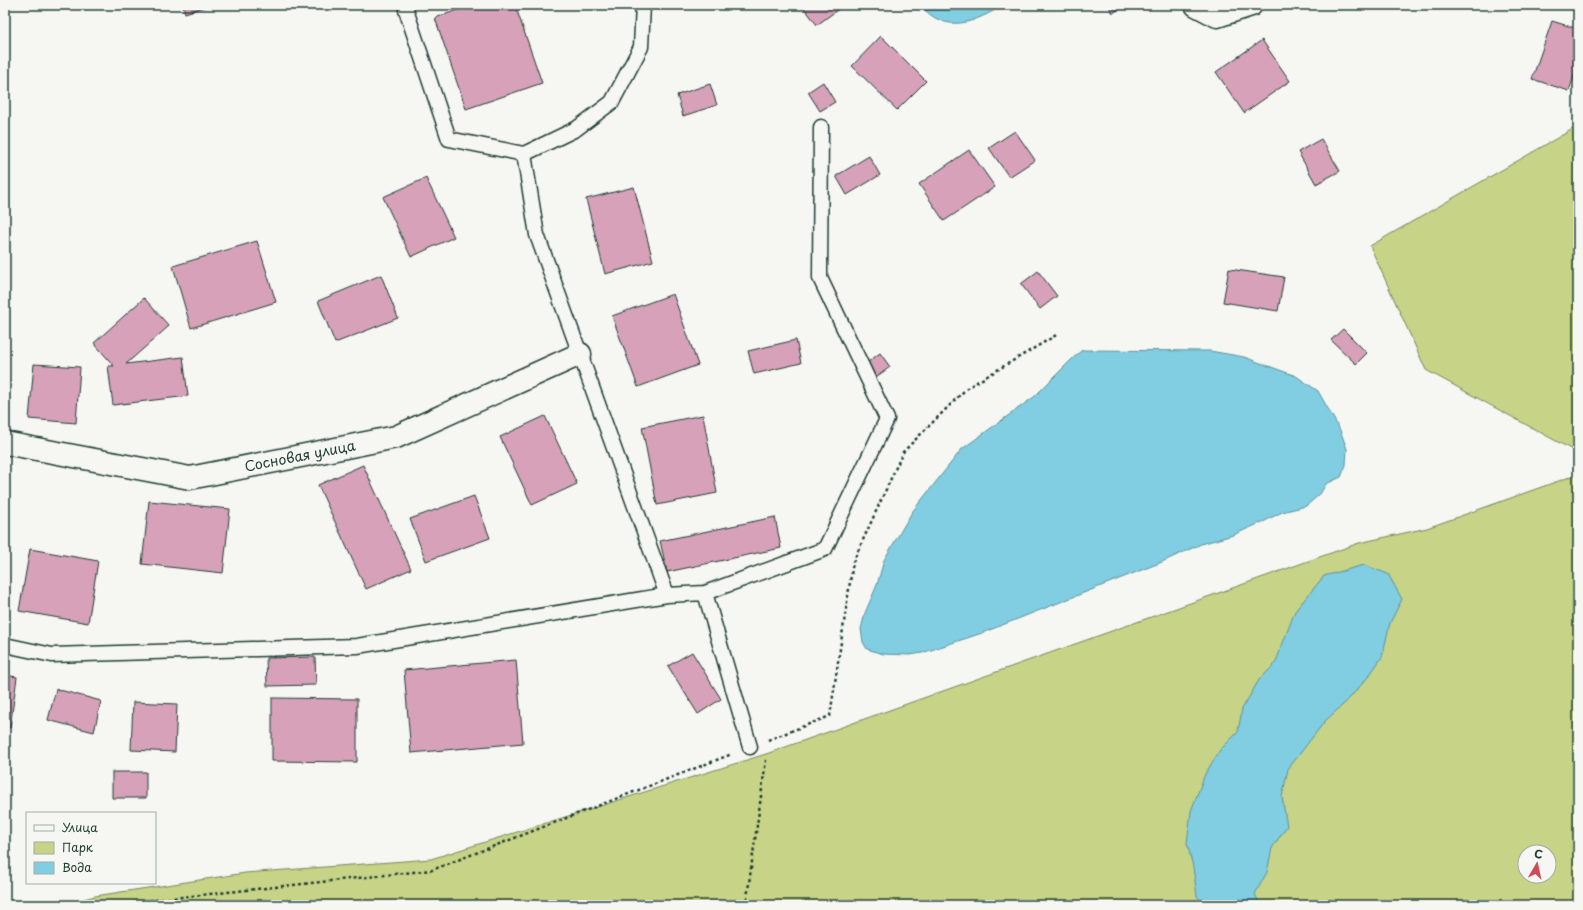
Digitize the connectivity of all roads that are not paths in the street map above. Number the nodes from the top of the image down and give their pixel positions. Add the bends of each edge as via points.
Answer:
1 (407, 5) edge
2 (643, 5) edge
3 (1196, 5) edge
4 (1251, 5) edge
5 (821, 127) dead end
6 (524, 154) junction
7 (580, 354) junction
8 (5, 444) edge
9 (705, 593) junction
10 (667, 596) junction
11 (5, 645) edge
12 (750, 747) road end

1 - 6 lane via 406,10 449,139
2 - 6 lane via 641,47 612,102 576,129
3 - 4 street via 1217,16
5 - 9 lane via 820,278 886,419 825,549
6 - 7 lane via 537,235
7 - 8 street, Сосновая улица via 396,437 190,478
7 - 10 lane
9 - 10 lane
9 - 12 lane
10 - 11 lane via 357,646 52,655

